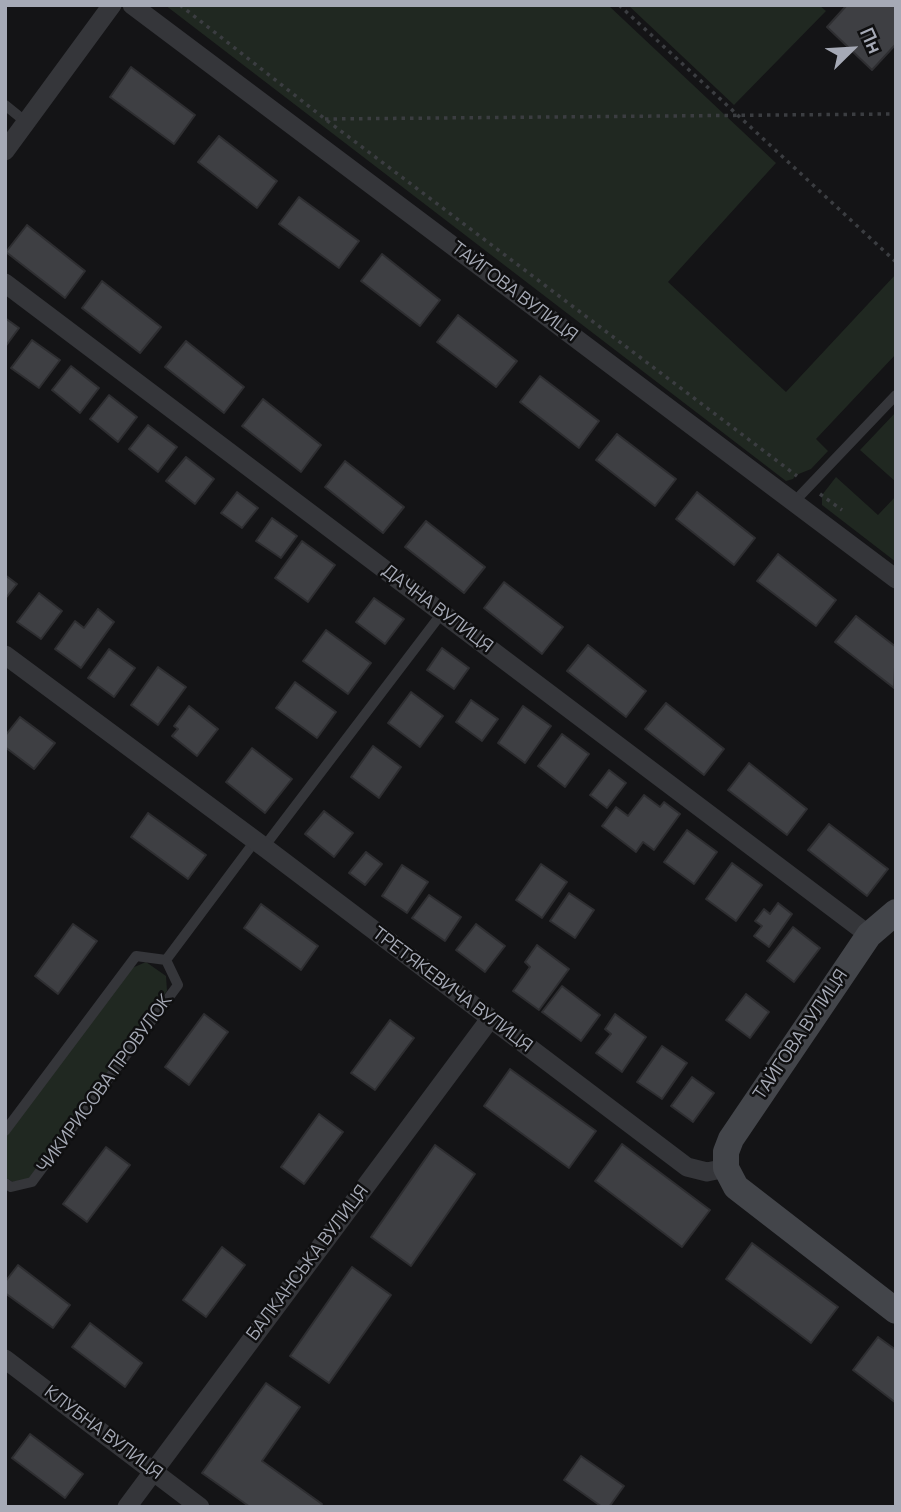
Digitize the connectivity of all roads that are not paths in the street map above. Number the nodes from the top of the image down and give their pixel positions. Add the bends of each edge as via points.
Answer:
1 (112, 5) edge
2 (132, 5) edge
3 (5, 105) edge
4 (26, 122) junction
5 (5, 151) edge
6 (5, 283) edge
7 (896, 395) edge
8 (794, 502) junction
9 (896, 579) edge
10 (442, 613) junction
11 (6, 656) edge
12 (260, 844) junction
13 (896, 912) edge
14 (869, 935) junction
15 (166, 960) junction
16 (489, 1019) junction
17 (5, 1131) edge
18 (726, 1168) junction
19 (5, 1183) edge
20 (896, 1311) edge
21 (5, 1359) edge
22 (154, 1471) junction
23 (127, 1507) edge
24 (200, 1507) edge

1 - 4 street
2 - 8 street, ТАЙГОВА ВУЛИЦЯ
3 - 4 lane
4 - 5 street
6 - 10 street, ДАЧНА ВУЛИЦЯ
7 - 8 lane
8 - 9 street, ТАЙГОВА ВУЛИЦЯ
10 - 12 lane
10 - 14 street, ДАЧНА ВУЛИЦЯ
11 - 12 street, ТРЕТЯКЕВИЧА ВУЛИЦЯ
12 - 15 lane
12 - 16 street, ТРЕТЯКЕВИЧА ВУЛИЦЯ
13 - 14 street, ТАЙГОВА ВУЛИЦЯ
14 - 18 street, ТАЙГОВА ВУЛИЦЯ via 731,1139
15 - 17 lane via 136,956
15 - 19 lane, ЧИКИРИСОВА ПРОВУЛОК via 178,985 32,1182 11,1187
16 - 18 street, ТРЕТЯКЕВИЧА ВУЛИЦЯ via 687,1167 707,1172
16 - 22 street, БАЛКАНСЬКА ВУЛИЦЯ
18 - 20 street via 736,1187
21 - 22 street, КЛУБНА ВУЛИЦЯ
22 - 23 street, БАЛКАНСЬКА ВУЛИЦЯ
22 - 24 street, КЛУБНА ВУЛИЦЯ

